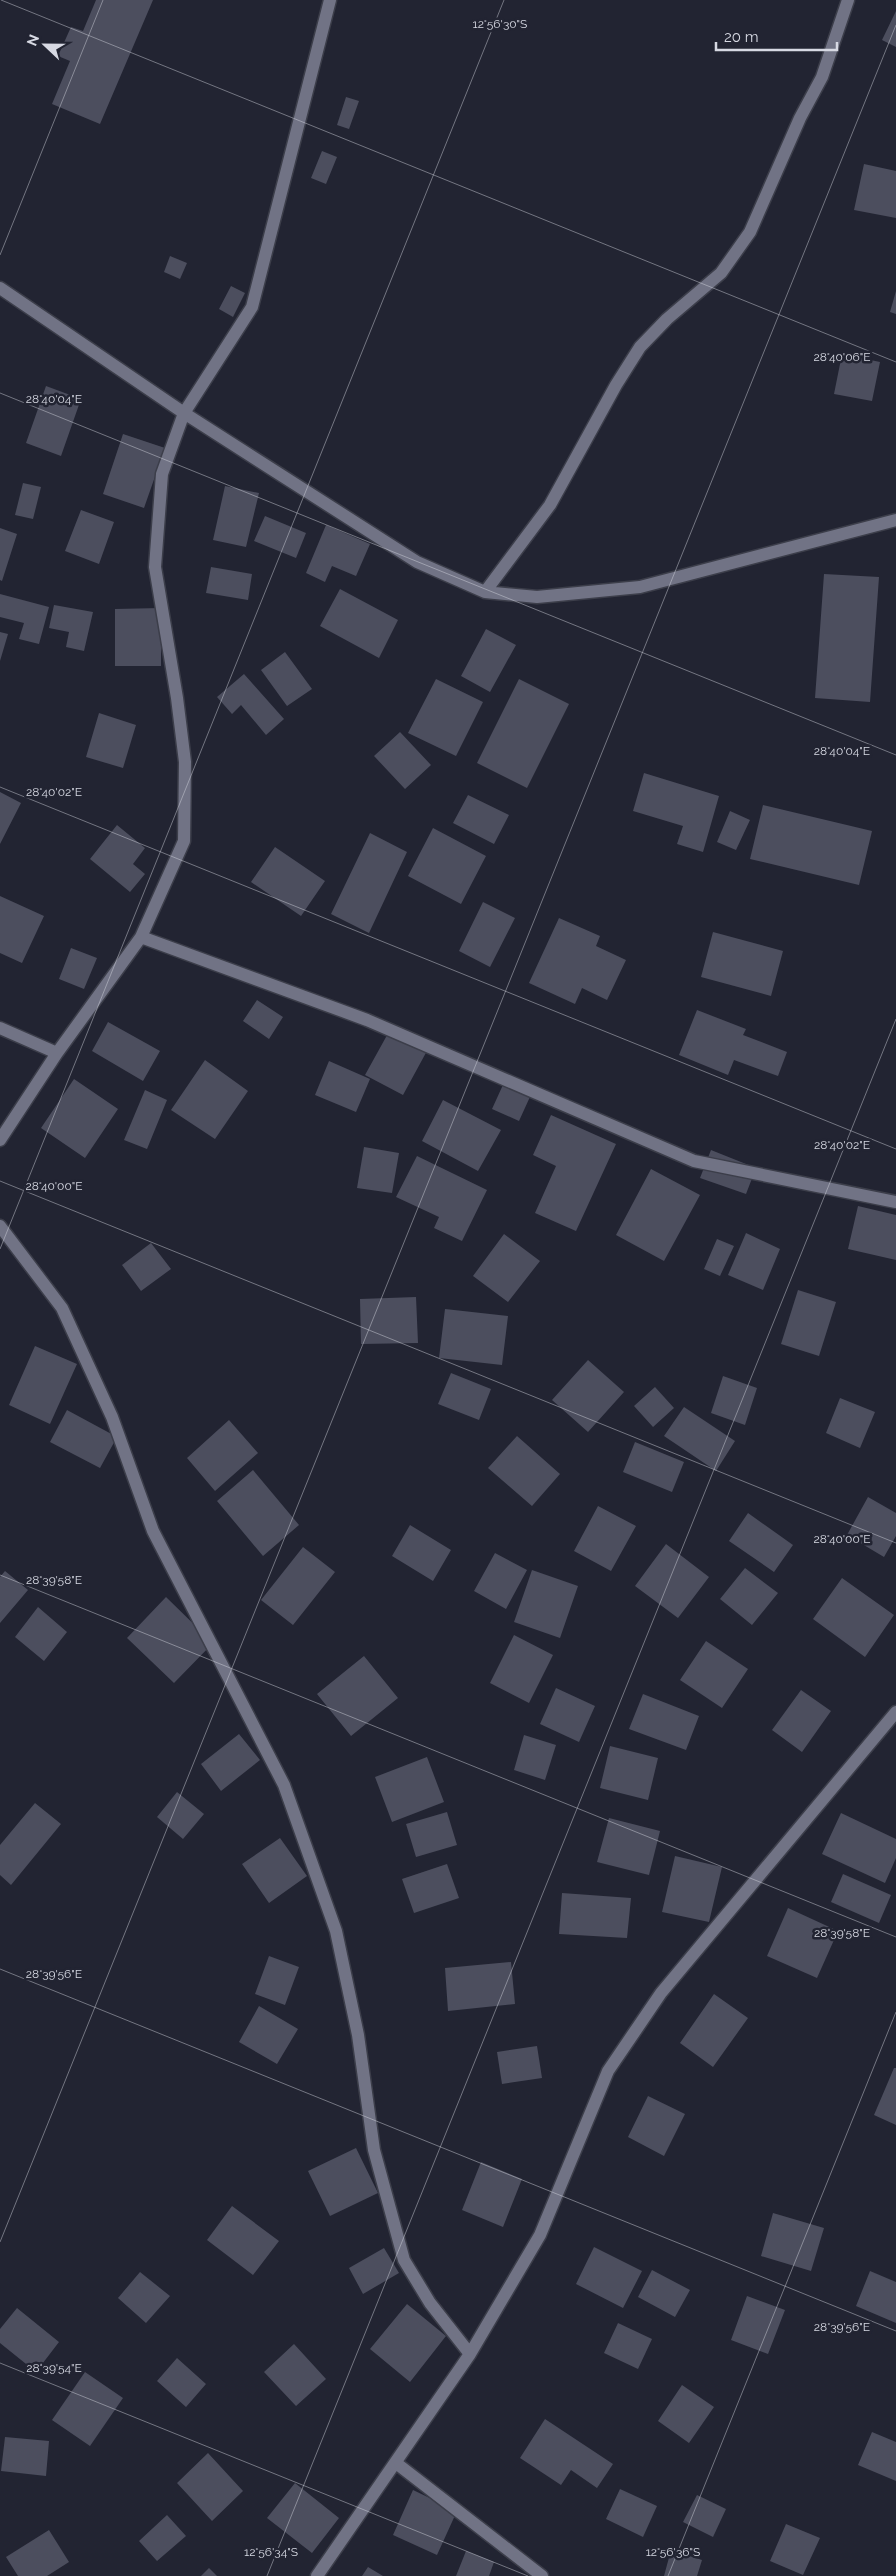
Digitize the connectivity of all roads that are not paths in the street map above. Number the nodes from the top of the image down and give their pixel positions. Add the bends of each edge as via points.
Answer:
1 (330, 0) edge
2 (848, 0) edge
3 (0, 288) edge
4 (184, 413) junction
5 (896, 520) edge
6 (485, 592) junction
7 (141, 937) junction
8 (0, 1028) edge
9 (57, 1053) junction
10 (0, 1140) edge
11 (896, 1202) edge
12 (0, 1226) edge
13 (896, 1712) edge
14 (470, 2354) junction
15 (396, 2463) junction
16 (317, 2576) edge
17 (542, 2576) edge

1 - 4 street via 252,307
2 - 6 street via 822,77 800,118 750,232 721,273 640,347 550,505
3 - 4 street
4 - 6 street via 417,562
4 - 7 street via 162,474 155,567 184,762 184,840
5 - 6 street via 640,587 537,597
7 - 9 street
7 - 11 street via 367,1020 694,1161
8 - 9 street
9 - 10 street
12 - 14 street via 62,1308 112,1417 153,1531 284,1785 336,1931 358,2035 374,2150 404,2260 430,2302
13 - 14 street via 661,1993 608,2071 540,2235
14 - 15 street
15 - 16 street
15 - 17 street

